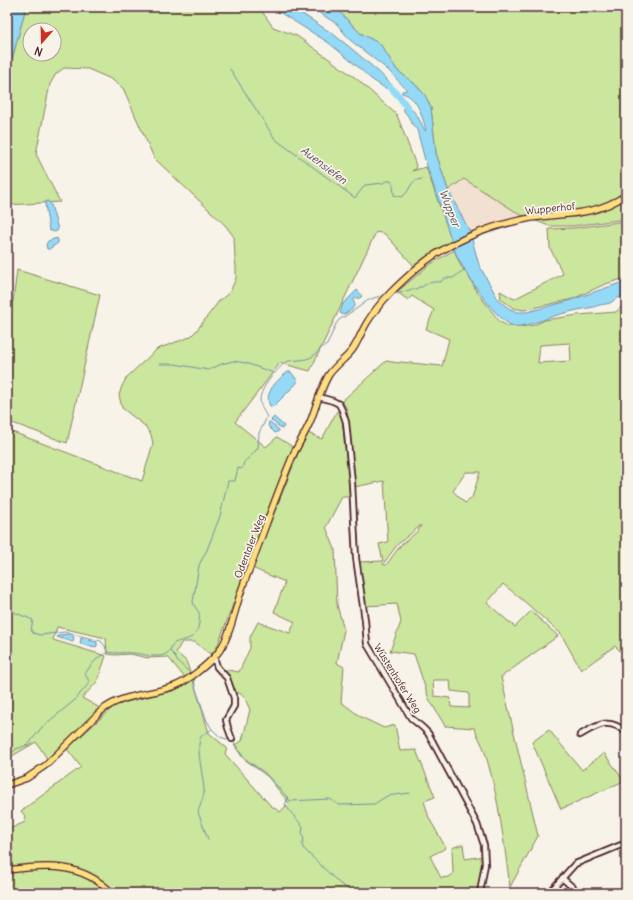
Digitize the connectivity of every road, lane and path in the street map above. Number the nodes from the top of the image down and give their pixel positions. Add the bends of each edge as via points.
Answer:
1 (626, 195) edge
2 (448, 248) joint
3 (319, 397) junction
4 (214, 657) junction
5 (626, 732) edge
6 (580, 735) dead end
7 (232, 739) dead end
8 (7, 785) edge
9 (626, 843) edge
10 (7, 870) edge
11 (562, 878) junction
12 (112, 893) edge
13 (480, 893) edge
14 (549, 893) edge
15 (578, 893) edge

1 - 2 main road, Wupperhof via 588,212 528,218 495,227
2 - 3 main road, Odentaler Weg via 418,267 378,307 353,349 329,375
3 - 4 main road, Odentaler Weg via 312,418 294,454 228,631
3 - 13 street, Wüstenhofer Weg via 339,404 346,422 356,558 367,644 411,718 428,733 477,824 486,857
4 - 7 street via 234,698 234,706 226,720
4 - 8 main road, Odentaler Weg via 190,678 177,685 109,705 46,765 27,778
5 - 6 street via 609,723
9 - 11 street via 582,860
10 - 12 main road via 48,866 69,868 92,877
11 - 14 street
11 - 15 street

